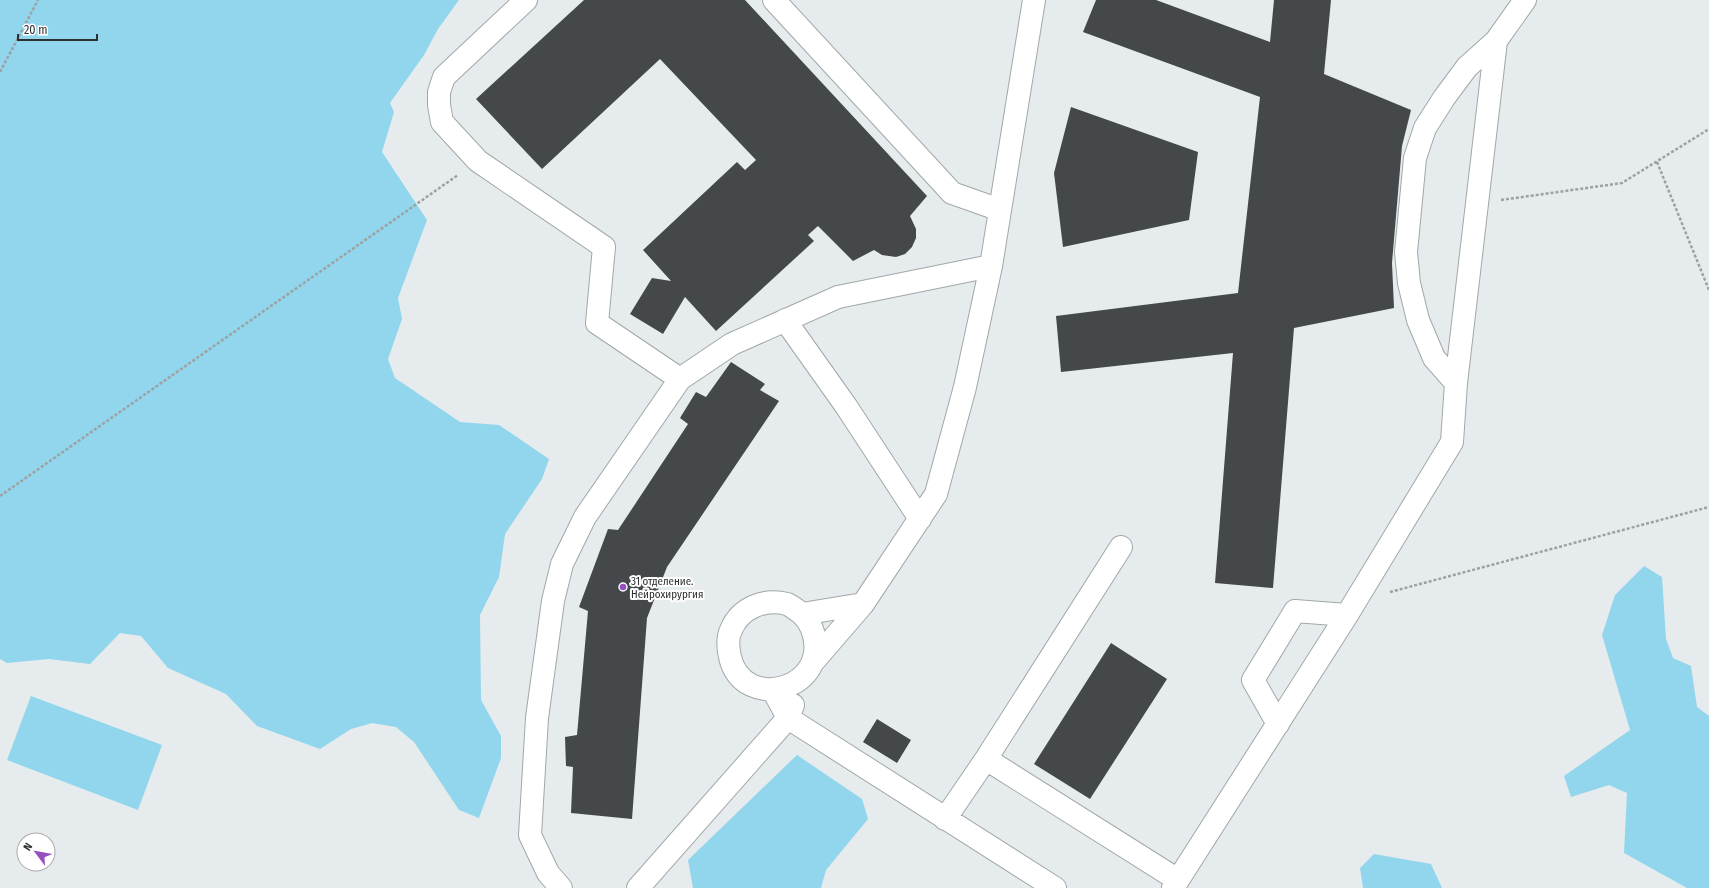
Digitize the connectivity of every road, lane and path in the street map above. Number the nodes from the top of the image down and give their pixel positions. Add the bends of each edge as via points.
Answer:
1 (38, 0) edge
2 (526, 0) edge
3 (774, 0) edge
4 (1034, 0) edge
5 (1525, 0) edge
6 (1496, 41) junction
7 (0, 72) edge
8 (1709, 130) edge
9 (478, 161) junction
10 (1657, 162) junction
11 (1477, 204) junction
12 (1000, 210) junction
13 (991, 266) junction
14 (1709, 290) edge
15 (786, 320) junction
16 (680, 379) junction
17 (1456, 383) junction
18 (0, 496) edge
19 (1709, 507) edge
20 (920, 519) junction
21 (1121, 547) dead end
22 (863, 604) junction
23 (1351, 608) junction
24 (802, 614) junction
25 (808, 669) junction
26 (773, 690) junction
27 (788, 718) junction
28 (1278, 724) junction
29 (986, 759) junction
30 (945, 819) junction
31 (1176, 884) edge
32 (562, 888) edge
33 (638, 888) edge
34 (1054, 888) edge

1 - 7 path
2 - 9 lane via 444,76 439,105 442,122
3 - 12 lane via 952,193
4 - 12 lane
5 - 6 lane
6 - 11 lane
6 - 17 lane via 1467,67 1444,98 1425,128 1415,158 1406,252 1409,283 1418,320 1434,358
8 - 10 path
9 - 16 lane via 604,247 597,323
9 - 18 path
10 - 11 path via 1622,183
10 - 14 path
11 - 17 lane
12 - 13 lane
13 - 15 lane via 838,297
13 - 20 lane via 965,387 936,494
15 - 16 lane via 732,344
15 - 20 lane
16 - 32 lane via 585,517 562,564 553,601 537,718 530,835 548,873
17 - 23 lane via 1452,442
19 - 23 path
20 - 22 lane
21 - 29 lane
22 - 24 lane
22 - 25 lane
23 - 28 lane
23 - 28 lane via 1295,611 1253,680
24 - 25 lane via 812,628 816,645
24 - 26 lane via 788,605 771,602 754,606 740,615 731,630 728,647 731,664 741,678 756,687
25 - 26 lane via 790,686
25 - 27 lane
26 - 27 lane
27 - 30 lane
27 - 33 lane
28 - 31 lane
29 - 30 lane
29 - 31 lane
30 - 34 lane

